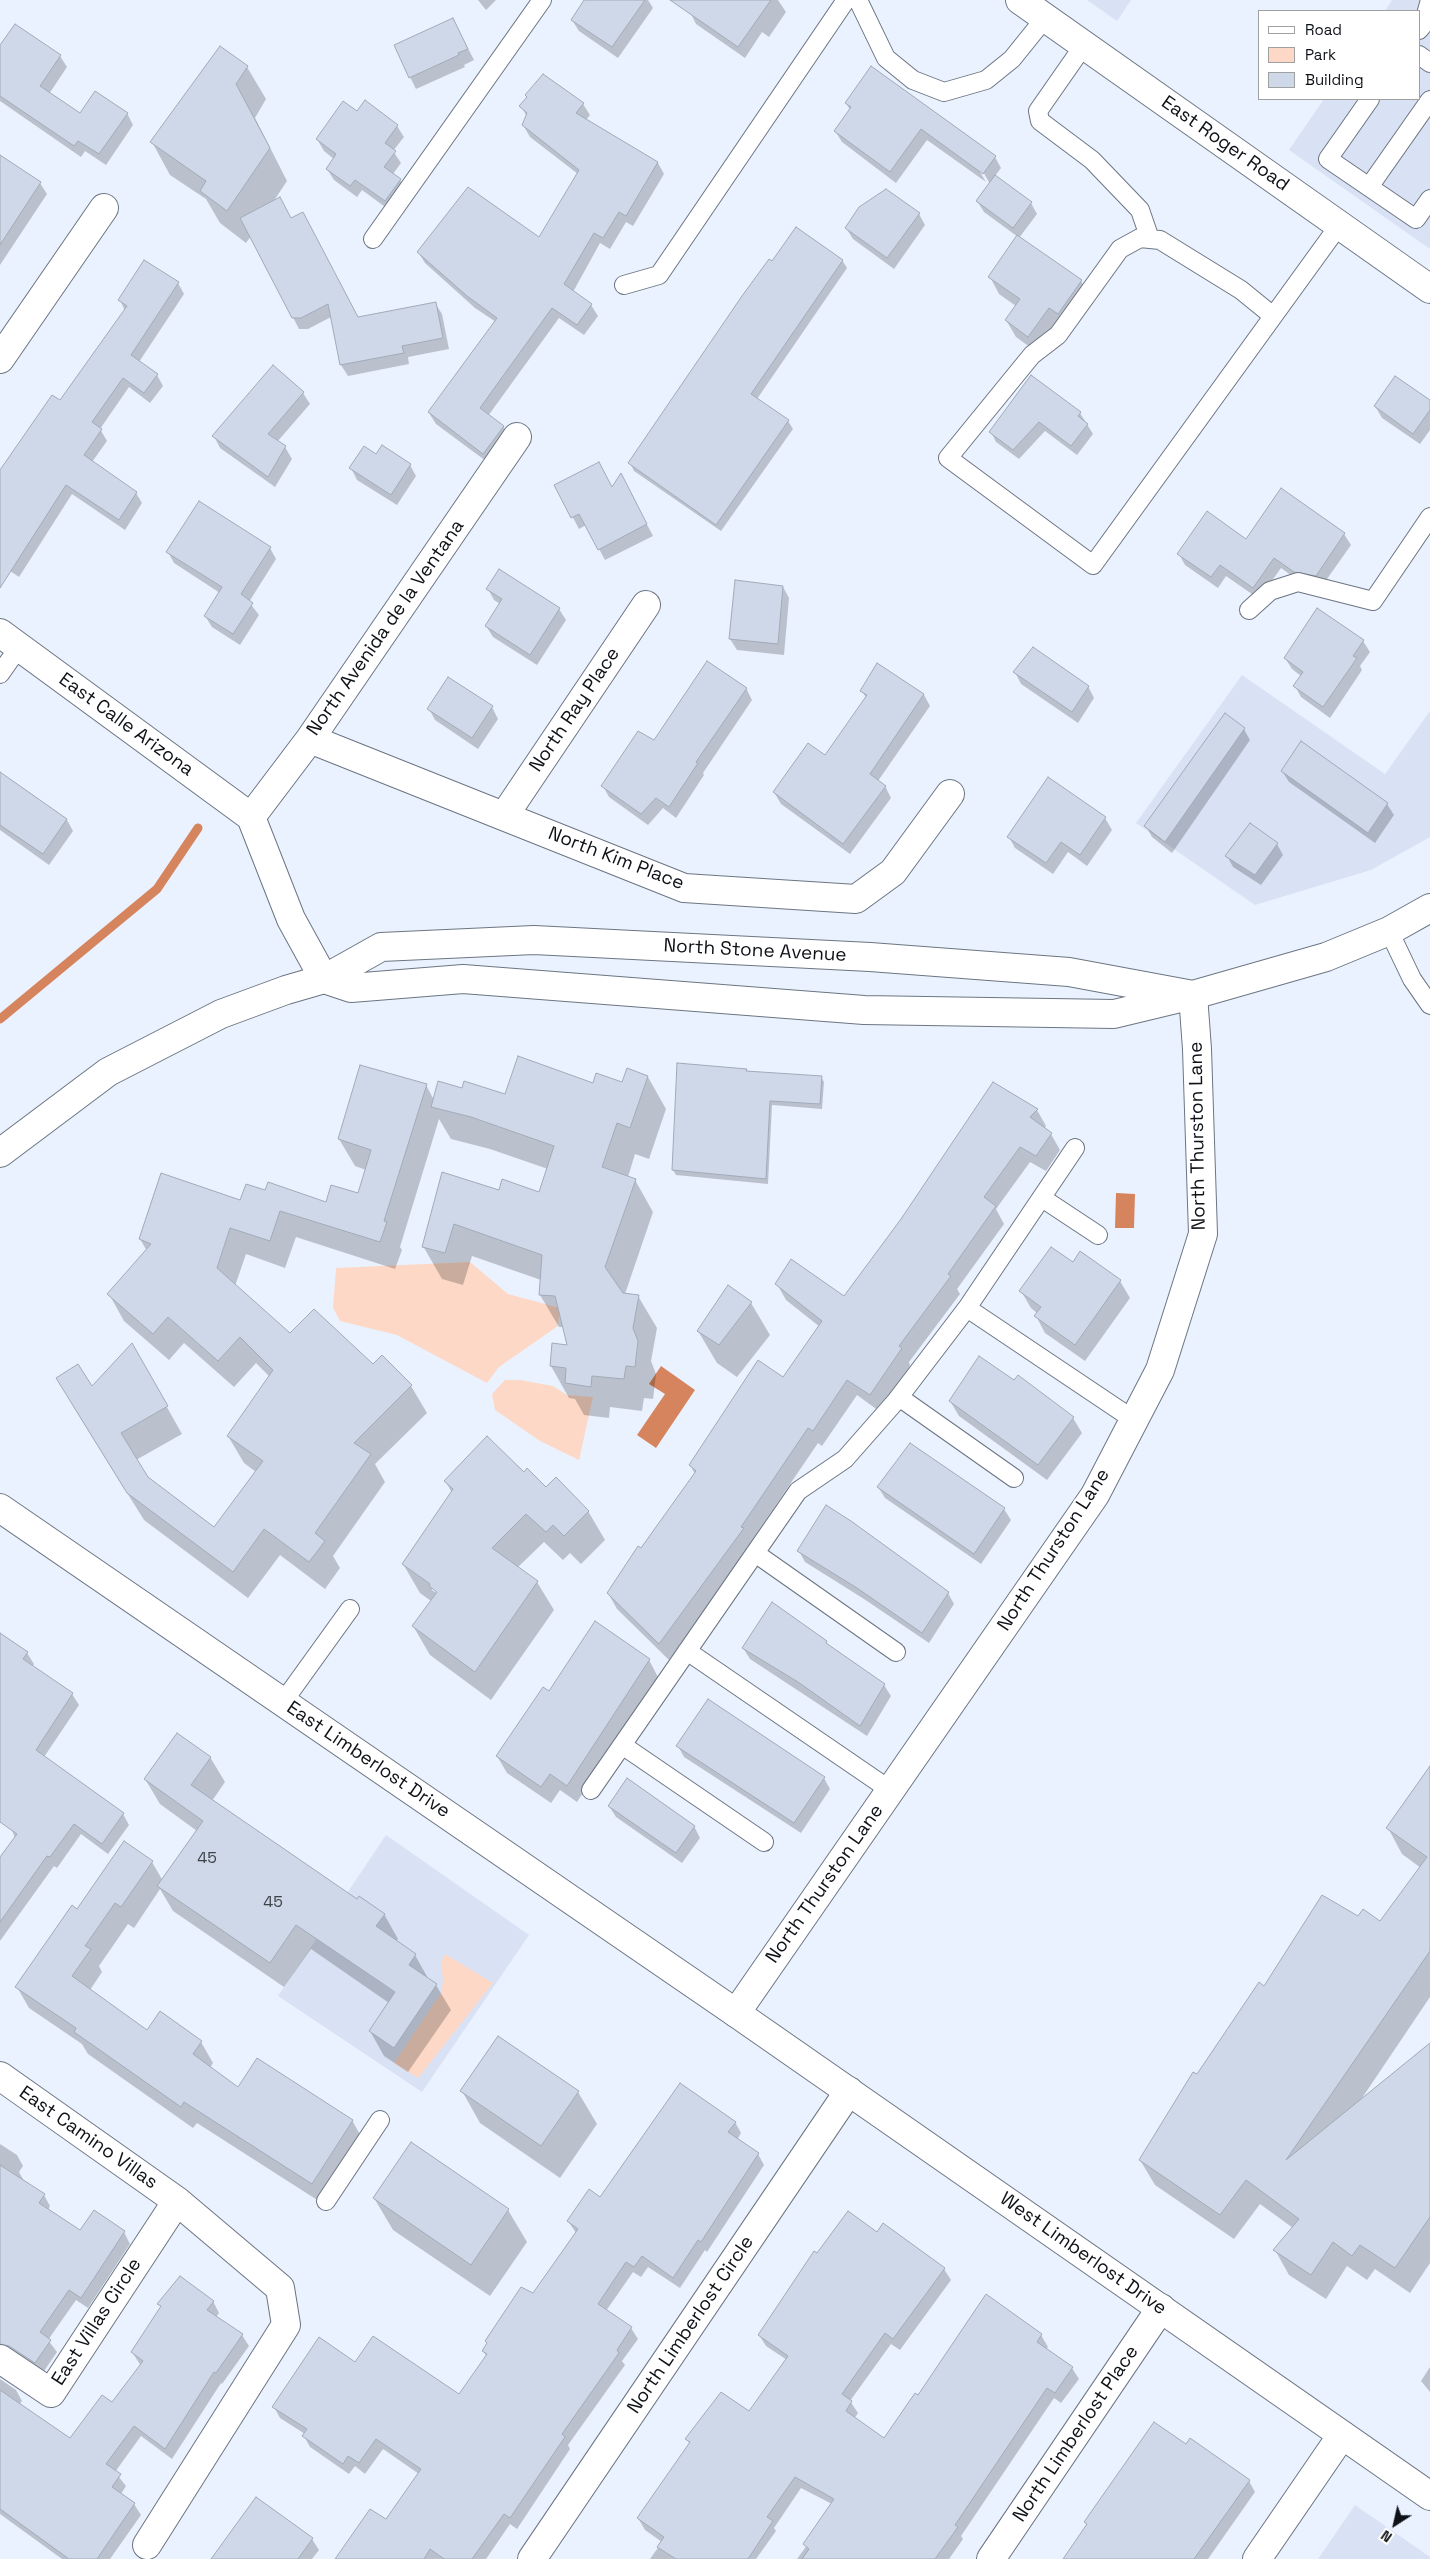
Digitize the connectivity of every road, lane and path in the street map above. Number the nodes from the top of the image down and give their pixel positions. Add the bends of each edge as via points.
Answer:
1 (542, 0) edge
2 (846, 0) edge
3 (858, 0) edge
4 (1430, 0) edge
5 (1030, 6) edge
6 (1420, 28) edge
7 (1084, 45) junction
8 (1369, 100) edge
9 (1430, 100) edge
10 (1369, 187) junction
11 (1430, 200) edge
12 (104, 208) dead end
13 (1340, 224) junction
14 (1150, 239) junction
15 (374, 240) dead end
16 (624, 285) dead end
17 (1430, 287) edge
18 (1273, 316) junction
19 (0, 359) edge
20 (517, 437) dead end
21 (1430, 517) edge
22 (646, 605) dead end
23 (1248, 610) dead end
24 (10, 640) edge
25 (0, 674) edge
26 (310, 739) junction
27 (950, 794) dead end
28 (504, 816) junction
29 (252, 817) junction
30 (1430, 908) edge
31 (1389, 931) junction
32 (324, 979) junction
33 (1193, 995) junction
34 (1430, 1005) edge
35 (1075, 1148) dead end
36 (0, 1153) edge
37 (1042, 1198) junction
38 (1098, 1235) dead end
39 (967, 1308) junction
40 (899, 1397) junction
41 (1134, 1420) junction
42 (1014, 1478) dead end
43 (0, 1508) edge
44 (755, 1553) junction
45 (350, 1609) dead end
46 (687, 1651) junction
47 (896, 1652) dead end
48 (283, 1702) junction
49 (622, 1745) junction
50 (591, 1790) dead end
51 (890, 1790) junction
52 (764, 1842) dead end
53 (736, 2013) junction
54 (0, 2076) edge
55 (849, 2092) junction
56 (380, 2120) dead end
57 (177, 2201) junction
58 (326, 2201) dead end
59 (1161, 2308) junction
60 (0, 2358) edge
61 (1342, 2435) junction
62 (1430, 2495) edge
63 (147, 2545) dead end
64 (532, 2559) edge
65 (991, 2559) edge
66 (1257, 2559) edge

1 - 15 lane
2 - 16 lane via 659,275
3 - 5 lane via 886,58 912,80 944,92 986,80 1012,59
4 - 6 lane
5 - 7 street, East Roger Road
7 - 13 street, East Roger Road
7 - 14 lane via 1038,111 1040,121 1092,160 1140,210
8 - 10 lane via 1328,159
9 - 10 lane
10 - 11 lane via 1416,219
12 - 19 street
13 - 17 street, East Roger Road
13 - 18 lane
14 - 18 lane via 1160,240 1241,290
14 - 18 lane via 1140,238 1120,249 1058,335 1032,355 948,458 1093,565
20 - 26 street, North Avenida de la Ventana
21 - 23 lane via 1373,601 1298,582 1270,591
22 - 28 street, North Ray Place
24 - 25 lane
24 - 29 street, East Calle Arizona
26 - 28 street, North Kim Place
26 - 29 street, North Avenida de la Ventana
27 - 28 street, North Kim Place via 893,872 856,899 684,888
29 - 32 street via 291,918
30 - 31 street, North Stone Avenue
31 - 33 street, North Stone Avenue via 1326,957
31 - 34 lane via 1412,978
32 - 33 street, North Stone Avenue via 352,988 463,979 864,1010 1114,1014
32 - 33 street, North Stone Avenue via 381,947 534,940 870,957 1069,972
32 - 36 street, North Stone Avenue via 221,1014 108,1072
33 - 41 street, North Thurston Lane via 1203,1234 1160,1370
35 - 37 lane
37 - 38 lane
37 - 39 lane
39 - 40 lane
39 - 41 lane
40 - 42 lane
40 - 44 lane via 845,1459 798,1491
41 - 51 street, North Thurston Lane via 1095,1495
43 - 48 street, East Limberlost Drive
44 - 46 lane
44 - 47 lane
45 - 48 lane
46 - 49 lane
46 - 51 lane
48 - 53 street, East Limberlost Drive
49 - 50 lane
49 - 52 lane
51 - 53 street, North Thurston Lane
53 - 55 street, West Limberlost Drive
54 - 57 street, East Camino Villas
55 - 59 street, West Limberlost Drive
55 - 64 street, North Limberlost Circle
56 - 58 lane
57 - 60 street, East Villas Circle via 51,2393
57 - 63 street, East Camino Villas via 280,2288 286,2325
59 - 61 street, West Limberlost Drive
59 - 65 street, North Limberlost Place
61 - 62 street, West Limberlost Drive
61 - 66 street

